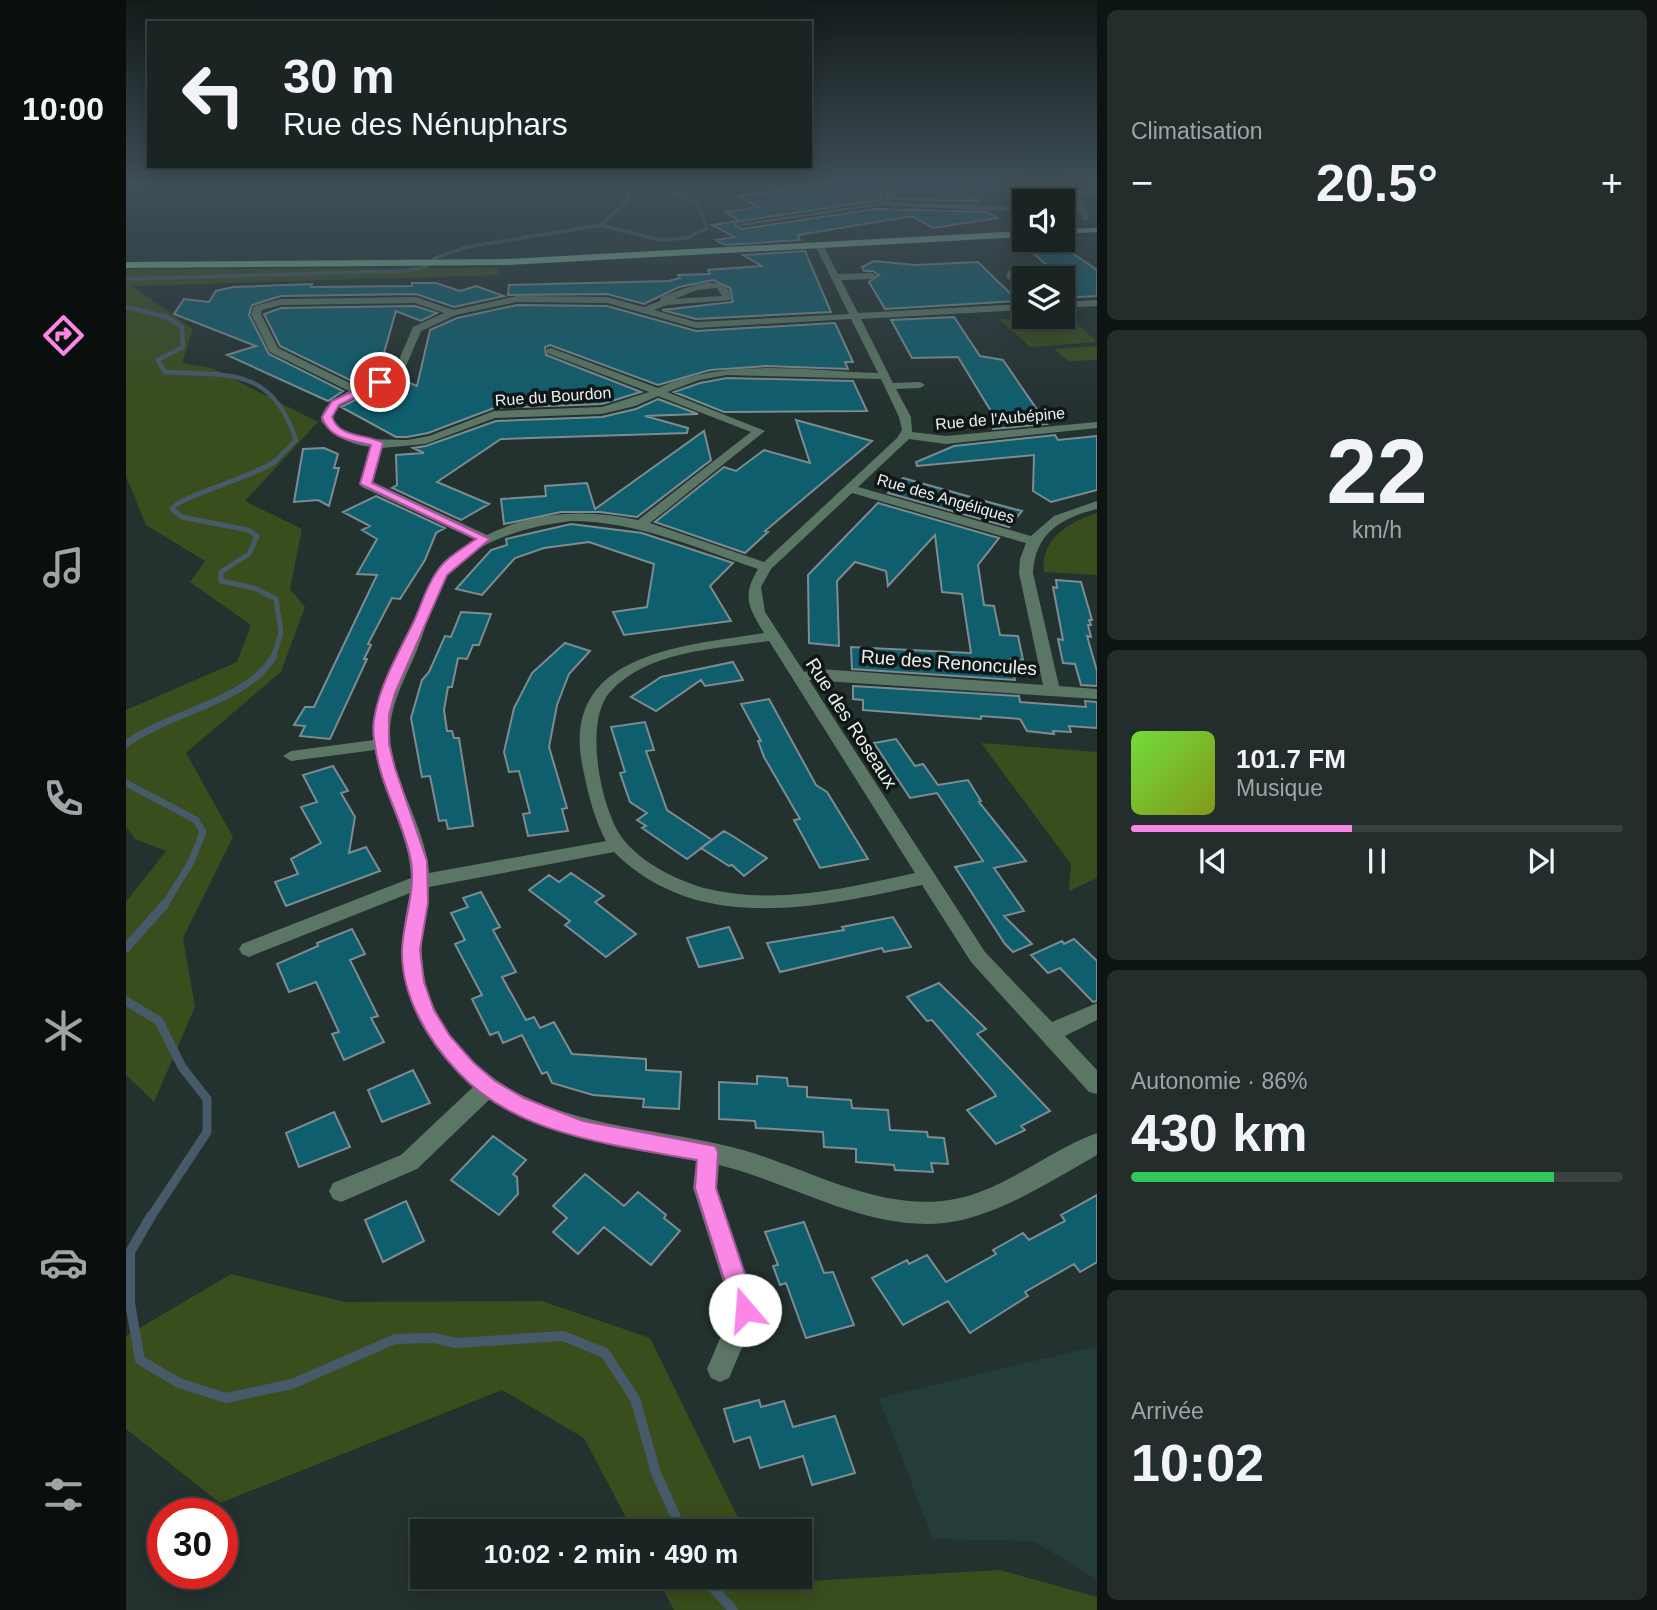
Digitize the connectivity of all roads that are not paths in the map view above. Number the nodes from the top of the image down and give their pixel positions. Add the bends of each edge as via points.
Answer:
1 (596, 257) edge
2 (825, 257) edge
3 (126, 265) edge
4 (872, 276) dead end
5 (835, 277) junction
6 (665, 302) junction
7 (1097, 303) edge
8 (1075, 304) edge
9 (1012, 308) edge
10 (643, 311) junction
11 (453, 313) junction
12 (856, 318) junction
13 (551, 351) dead end
14 (886, 381) junction
15 (920, 386) dead end
16 (358, 391) junction
17 (657, 392) junction
18 (731, 421) junction
19 (1097, 425) edge
20 (906, 435) junction
21 (377, 443) junction
22 (737, 451) junction
23 (850, 489) junction
24 (1097, 505) edge
25 (640, 525) junction
26 (484, 539) junction
27 (1033, 541) junction
28 (765, 567) junction
29 (771, 636) junction
30 (798, 677) junction
31 (1052, 691) junction
32 (1097, 694) edge
33 (382, 744) junction
34 (291, 756) dead end
35 (618, 845) junction
36 (927, 877) junction
37 (419, 882) junction
38 (249, 949) dead end
39 (1097, 1011) edge
40 (1050, 1033) junction
41 (1097, 1085) edge
42 (488, 1087) junction
43 (1097, 1143) edge
44 (708, 1152) junction
45 (341, 1191) dead end
46 (720, 1369) dead end

1 - 3 main road via 448,264
2 - 5 street
4 - 5 street
5 - 12 street
6 - 6 street via 726,299 728,298 720,285 699,286
6 - 10 street
7 - 8 street
9 - 12 street, Rue du Bourdon
10 - 11 street, Rue du Bourdon via 600,299 517,299
10 - 12 street, Rue du Bourdon via 696,325
11 - 16 street, Rue du Bourdon via 417,329 399,371
11 - 16 street via 416,300 281,302 257,308 274,350
12 - 14 street
13 - 17 street, Rue du Bourdon
14 - 15 street
14 - 17 street, Rue du Bourdon via 719,372 683,379
14 - 20 street via 905,416
16 - 21 street, Rue du Bourdon via 330,408 327,421 347,437
17 - 18 street
17 - 21 street, Rue du Bourdon via 606,411 502,413 421,441
18 - 22 street
18 - 22 street via 759,432
19 - 20 street, Rue de l'Aubépine via 946,440
20 - 23 street, Rue des Roseaux
21 - 26 street via 366,484
22 - 25 street
23 - 27 street, Rue des Angéliques
23 - 28 street, Rue des Roseaux
24 - 27 street, Rue des Angéliques via 1064,516
25 - 26 street via 615,519 564,519
25 - 28 street
26 - 33 street via 454,560 434,588 388,693
27 - 31 street, Rue des Angéliques via 1026,555 1026,573
28 - 29 street, Rue des Roseaux via 754,598
29 - 30 street, Rue des Roseaux
29 - 35 street via 653,660 618,677 591,708 584,738 586,752 603,814
30 - 31 street, Rue des Renoncules via 820,674
30 - 36 street, Rue des Roseaux
31 - 32 street, Rue des Renoncules
33 - 34 street
33 - 37 street via 419,861
35 - 36 street via 664,879 707,895 748,902 813,900
35 - 37 street
36 - 40 street, Rue des Roseaux via 978,957
37 - 38 street
37 - 42 street via 411,950 419,996 443,1042
39 - 40 street
40 - 41 street, Rue des Roseaux
42 - 44 street via 582,1130
42 - 45 street via 409,1162
43 - 44 street via 998,1196 942,1213 864,1203
44 - 46 street via 705,1188 745,1310

